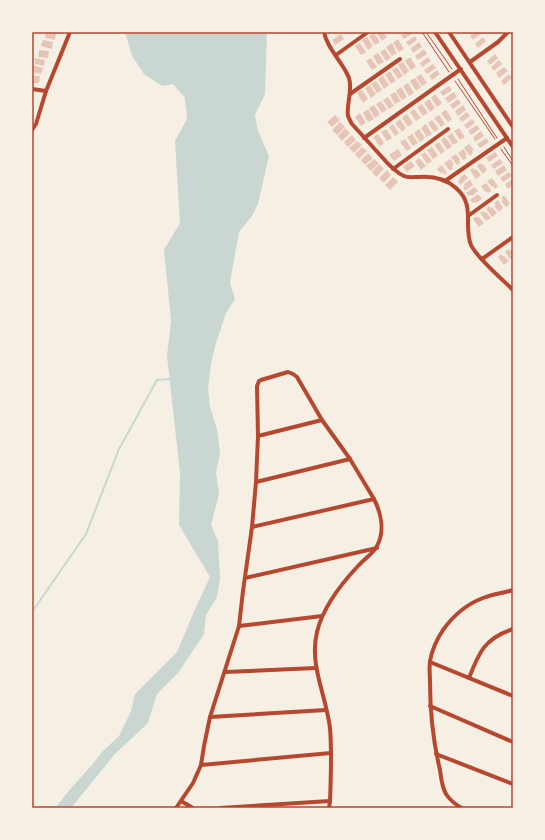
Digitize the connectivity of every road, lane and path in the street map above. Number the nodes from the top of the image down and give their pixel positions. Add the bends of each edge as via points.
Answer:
1 (70, 32) edge
2 (324, 32) edge
3 (368, 32) edge
4 (422, 32) edge
5 (426, 32) edge
6 (435, 32) edge
7 (449, 32) edge
8 (508, 32) edge
9 (336, 55) junction
10 (400, 59) dead end
11 (470, 62) junction
12 (461, 69) junction
13 (453, 74) junction
14 (32, 89) edge
15 (46, 91) junction
16 (350, 94) junction
17 (513, 127) edge
18 (448, 129) dead end
19 (32, 130) edge
20 (364, 138) junction
21 (507, 138) junction
22 (499, 143) junction
23 (513, 147) edge
24 (513, 160) edge
25 (513, 166) edge
26 (393, 169) junction
27 (445, 181) junction
28 (497, 195) dead end
29 (468, 216) junction
30 (513, 237) edge
31 (482, 259) junction
32 (513, 289) edge
33 (322, 420) junction
34 (258, 436) junction
35 (350, 459) junction
36 (256, 482) junction
37 (374, 499) junction
38 (252, 527) junction
39 (377, 547) junction
40 (245, 578) junction
41 (513, 590) edge
42 (322, 616) junction
43 (239, 626) junction
44 (513, 629) edge
45 (430, 662) junction
46 (316, 668) junction
47 (225, 672) junction
48 (469, 678) junction
49 (513, 696) edge
50 (430, 706) junction
51 (326, 710) junction
52 (210, 717) junction
53 (513, 742) edge
54 (332, 753) junction
55 (436, 754) junction
56 (201, 765) junction
57 (513, 784) edge
58 (181, 801) junction
59 (330, 801) junction
60 (284, 806) edge
61 (176, 808) edge
62 (193, 808) edge
63 (220, 808) edge
64 (234, 808) edge
65 (328, 808) edge
66 (462, 808) edge

1 - 15 street
2 - 9 street
3 - 9 street
4 - 13 path
5 - 13 path
6 - 12 street
7 - 11 street
8 - 11 street
9 - 16 street via 349,79
10 - 16 street
11 - 17 street
12 - 13 street
12 - 21 street
13 - 20 street
13 - 22 path
13 - 22 path
14 - 15 street
15 - 19 street
16 - 20 street via 348,116
18 - 26 street
20 - 26 street
21 - 22 street
21 - 23 street
22 - 24 path
22 - 25 path
22 - 27 street
26 - 27 street via 404,177 430,176
27 - 29 street via 462,195
28 - 29 street
29 - 31 street via 471,245
30 - 31 street
31 - 32 street
33 - 34 street
33 - 34 street via 297,377 286,373 257,383
33 - 35 street
34 - 36 street
35 - 36 street
35 - 37 street
36 - 38 street
37 - 38 street
37 - 39 street via 381,520 381,535
38 - 40 street
39 - 40 street
39 - 42 street via 336,592
40 - 43 street
41 - 45 street via 484,598 462,610 439,637
42 - 43 street
42 - 46 street via 315,641
43 - 47 street
44 - 48 street via 493,638 485,646 478,655
45 - 48 street
45 - 50 street
46 - 47 street
46 - 51 street
47 - 52 street
48 - 49 street
50 - 53 street
50 - 55 street
51 - 52 street
51 - 54 street
52 - 56 street
54 - 56 street
54 - 59 street
55 - 57 street
55 - 66 street via 446,793
56 - 58 street via 193,784
58 - 61 street
58 - 62 street
59 - 60 street
59 - 65 street
60 - 64 street
63 - 64 street

